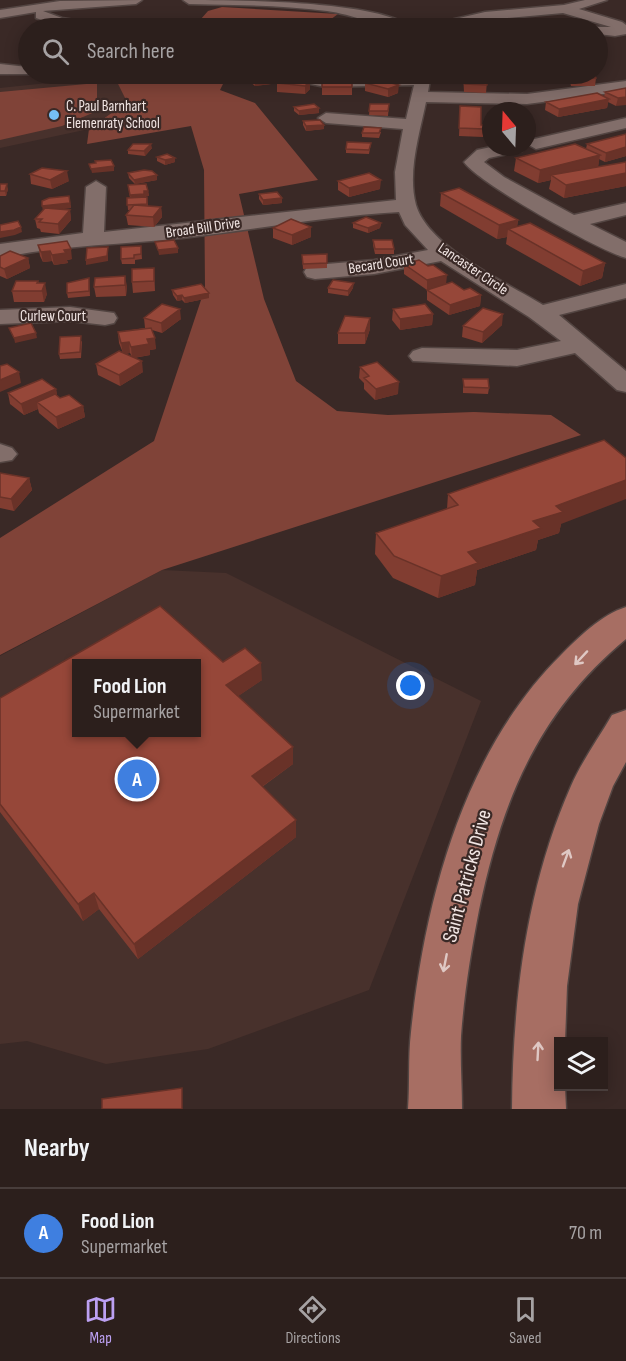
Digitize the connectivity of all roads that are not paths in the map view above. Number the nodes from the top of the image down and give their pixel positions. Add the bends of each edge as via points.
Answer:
1 (129, 0) edge
2 (136, 0) edge
3 (189, 0) edge
4 (601, 0) edge
5 (323, 3) edge
6 (29, 9) junction
7 (564, 9) junction
8 (538, 11) junction
9 (0, 14) edge
10 (50, 18) edge
11 (380, 18) edge
12 (481, 18) edge
13 (551, 18) edge
14 (594, 18) edge
15 (608, 22) edge
16 (608, 32) edge
17 (0, 69) edge
18 (18, 70) edge
19 (422, 84) edge
20 (429, 84) edge
21 (527, 84) edge
22 (626, 86) edge
23 (527, 99) junction
24 (528, 102) edge
25 (326, 118) dead end
26 (626, 123) edge
27 (415, 125) junction
28 (536, 143) edge
29 (482, 155) edge
30 (96, 187) dead end
31 (407, 206) junction
32 (626, 209) edge
33 (571, 222) junction
34 (93, 239) junction
35 (626, 250) edge
36 (0, 251) edge
37 (446, 253) junction
38 (315, 272) dead end
39 (626, 291) edge
40 (539, 313) junction
41 (0, 316) edge
42 (105, 318) dead end
43 (578, 345) junction
44 (422, 356) dead end
45 (626, 384) edge
46 (626, 620) edge
47 (626, 726) edge
48 (435, 1109) edge
49 (539, 1109) edge

1 - 2 street
1 - 6 street
3 - 5 street
4 - 7 street
5 - 11 street
6 - 9 street
6 - 10 street
7 - 8 street
7 - 14 street
8 - 12 street
8 - 13 street
15 - 16 street via 625,30
17 - 18 street
19 - 27 street, Lancaster Circle
20 - 23 street
21 - 23 street
22 - 23 street
23 - 24 street
25 - 27 street
26 - 28 street
27 - 31 street, Lancaster Circle via 404,179
29 - 33 street via 474,159 475,165
30 - 34 street
31 - 34 street, Broad Bill Drive via 314,212 165,234
31 - 37 street, Lancaster Circle via 422,232
32 - 33 street
33 - 35 street
34 - 36 street, Broad Bill Drive via 46,242
37 - 38 street, Becard Court via 375,267
37 - 40 street, Lancaster Circle
39 - 40 street
40 - 43 street, Lancaster Circle
41 - 42 street, Curlew Court via 70,314
43 - 44 street via 517,358
43 - 45 street, Lancaster Circle
46 -> 48 main road, Saint Patricks Drive via 589,649 544,699 498,772 472,839 443,975 435,1050
49 -> 47 main road via 537,1054 560,876 592,785

